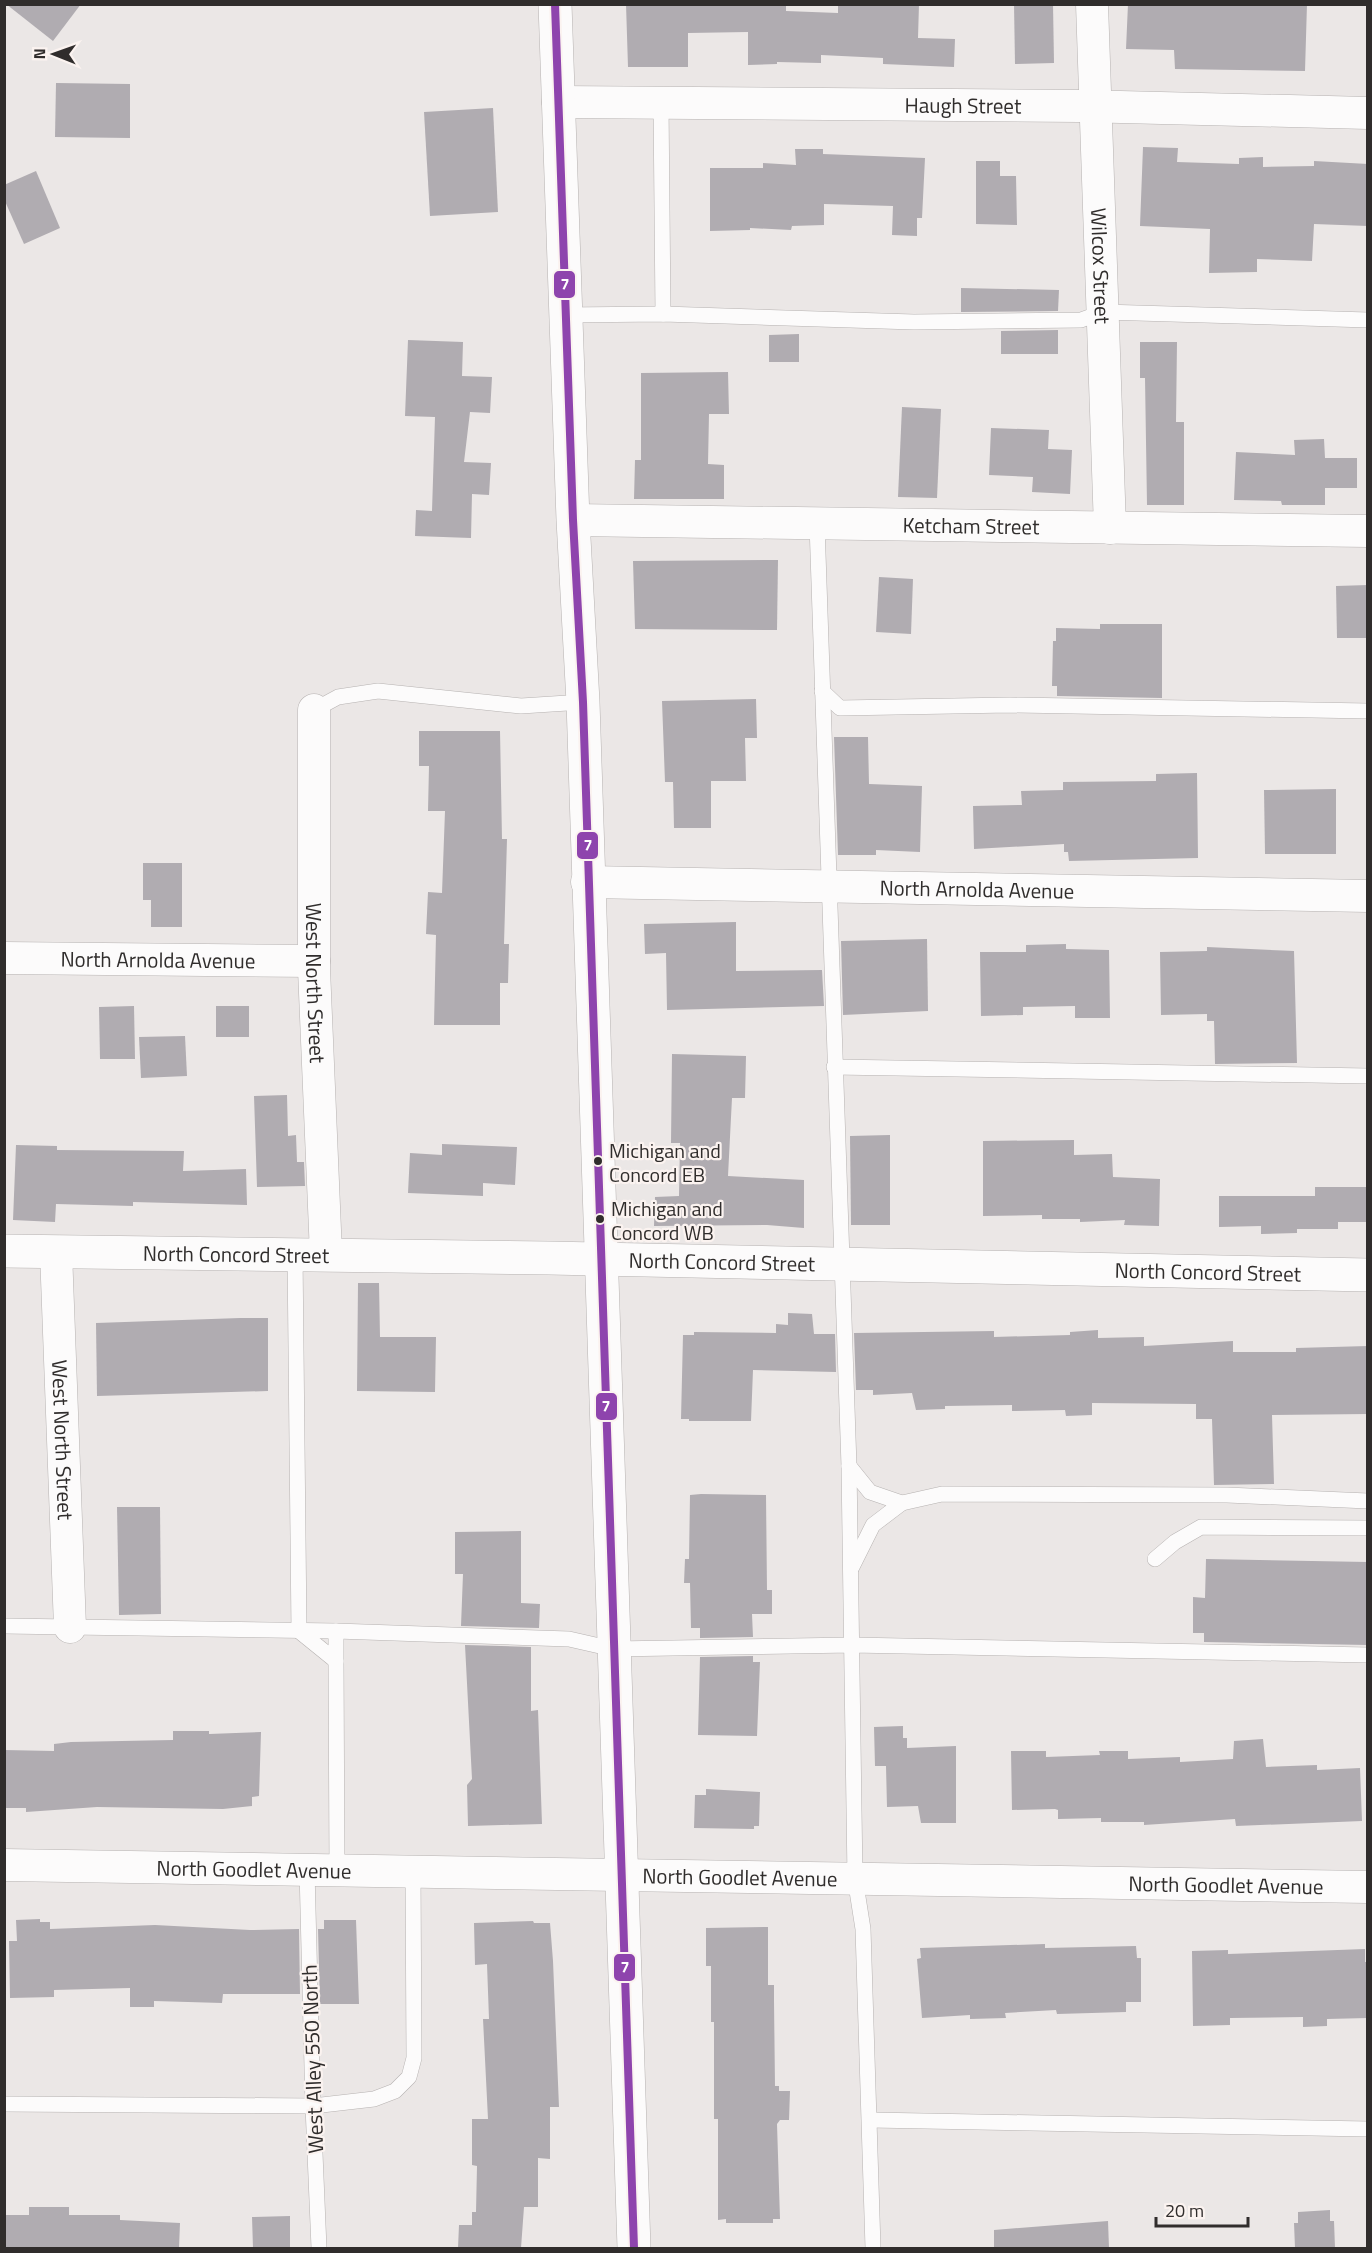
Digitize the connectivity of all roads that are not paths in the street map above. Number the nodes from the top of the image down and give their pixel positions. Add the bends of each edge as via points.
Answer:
1 (555, 4) edge
2 (1092, 4) edge
3 (558, 102) junction
4 (661, 103) junction
5 (1095, 106) junction
6 (1368, 113) edge
7 (1103, 312) junction
8 (663, 314) junction
9 (565, 315) junction
10 (1368, 320) edge
11 (573, 520) junction
12 (817, 524) junction
13 (1110, 528) junction
14 (1368, 531) edge
15 (822, 691) junction
16 (583, 702) junction
17 (314, 710) joint
18 (1368, 711) edge
19 (586, 882) junction
20 (828, 886) junction
21 (1368, 896) edge
22 (4, 958) edge
23 (314, 961) junction
24 (834, 1067) junction
25 (1368, 1076) edge
26 (4, 1251) edge
27 (56, 1252) junction
28 (311, 1254) junction
29 (600, 1258) junction
30 (841, 1264) junction
31 (1368, 1275) edge
32 (849, 1466) junction
33 (1368, 1502) edge
34 (902, 1503) junction
35 (1368, 1528) edge
36 (1155, 1558) dead end
37 (851, 1569) junction
38 (4, 1626) edge
39 (70, 1627) junction
40 (299, 1631) junction
41 (336, 1631) junction
42 (852, 1645) junction
43 (613, 1648) junction
44 (1368, 1654) edge
45 (336, 1661) junction
46 (4, 1865) edge
47 (322, 1870) junction
48 (413, 1871) junction
49 (623, 1875) junction
50 (855, 1878) junction
51 (1368, 1887) edge
52 (4, 2104) edge
53 (313, 2106) junction
54 (871, 2120) junction
55 (1368, 2129) edge
56 (319, 2248) edge
57 (634, 2248) edge
58 (873, 2248) edge

1 - 3 main road
2 - 5 street, Wilcox Street
3 - 4 street, Haugh Street
3 - 9 main road
4 - 5 street, Haugh Street
4 - 8 lane
5 - 6 street, Haugh Street
5 - 7 street, Wilcox Street
7 - 8 lane via 1081,320 914,322
7 - 10 lane
7 - 13 street, Wilcox Street
8 - 9 lane
9 - 11 main road
11 - 12 street, Ketcham Street
11 - 16 main road
12 - 13 street, Ketcham Street
12 - 15 lane
13 - 14 street, Ketcham Street
15 - 18 lane via 840,708 1010,705
15 - 20 lane
16 - 17 lane via 521,706 378,691 338,697
16 - 19 main road
17 - 23 street, West North Street
19 - 20 street, North Arnolda Avenue
19 - 29 main road
20 - 21 street, North Arnolda Avenue
20 - 24 lane
22 - 23 street, North Arnolda Avenue
23 - 28 street, West North Street
24 - 25 lane
24 - 30 lane
26 - 27 main road, North Concord Street
27 - 28 main road, North Concord Street
27 - 39 street, West North Street
28 - 29 main road, North Concord Street
28 - 40 lane
29 - 30 main road, North Concord Street
29 - 43 main road
30 - 31 main road, North Concord Street
30 - 32 lane
32 - 34 lane via 870,1492
32 - 37 lane
33 - 34 lane via 1227,1495 942,1494
34 - 37 lane via 873,1525
35 - 36 lane via 1201,1527
37 - 42 lane
38 - 39 lane
39 - 40 lane
40 - 41 lane
40 - 45 lane
41 - 43 lane via 569,1639
41 - 45 lane, West Alley 550 North
42 - 43 lane
42 - 44 lane
42 - 50 lane
43 - 49 main road
45 - 47 lane, West Alley 550 North
46 - 47 street, North Goodlet Avenue
47 - 48 street, North Goodlet Avenue
47 - 53 lane, West Alley 550 North
48 - 49 street, North Goodlet Avenue
48 - 53 lane via 414,2058 409,2077 395,2091 374,2099
49 - 50 street, North Goodlet Avenue
49 - 57 main road
50 - 51 street, North Goodlet Avenue
50 - 54 lane via 862,1929
52 - 53 lane
53 - 56 lane, West Alley 550 North
54 - 55 lane
54 - 58 lane

